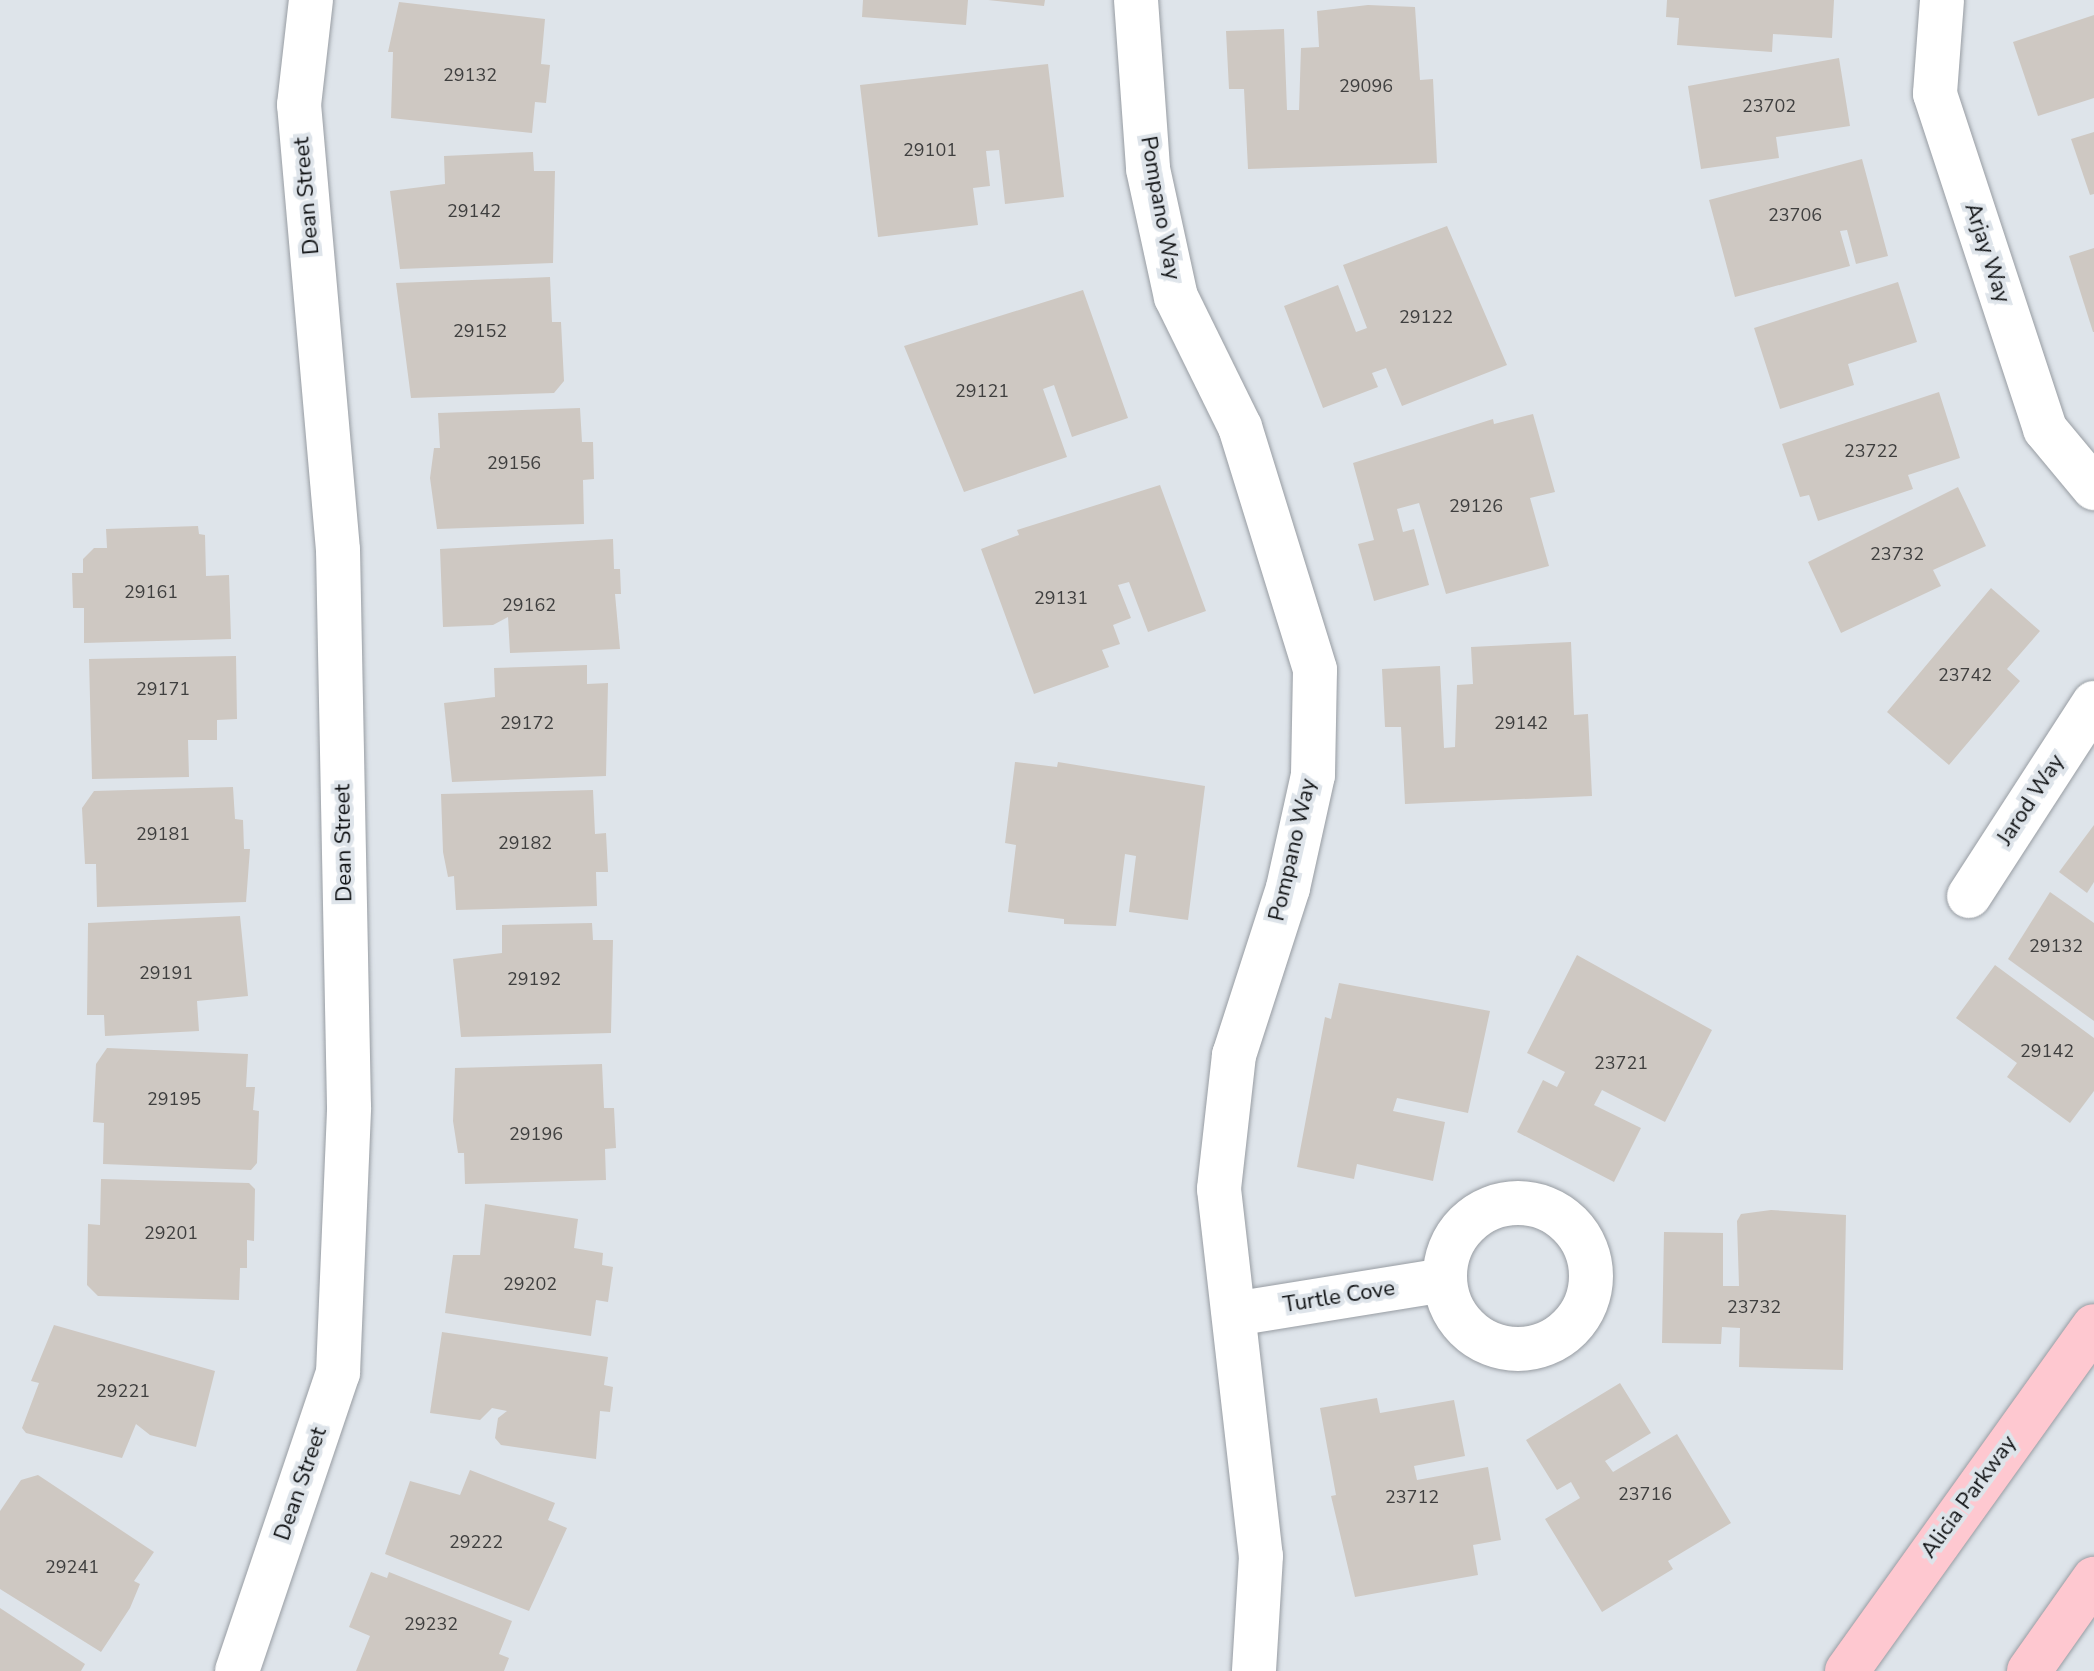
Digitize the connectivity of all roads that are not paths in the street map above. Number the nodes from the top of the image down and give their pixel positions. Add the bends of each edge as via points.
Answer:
1 (311, 0) edge
2 (1136, 0) edge
3 (1942, 0) edge
4 (2094, 488) edge
5 (2094, 703) edge
6 (1969, 896) dead end
7 (1444, 1280) dead end
8 (1234, 1314) junction
9 (2094, 1326) edge
10 (2094, 1579) edge
11 (237, 1671) edge
12 (1254, 1671) edge
13 (1847, 1671) edge
14 (2029, 1671) edge

1 - 11 street, Dean Street via 299,105 338,550 349,1107 338,1373
2 - 8 street, Pompano Way via 1148,169 1176,297 1240,427 1315,670 1313,775 1288,888 1234,1055 1219,1189
3 - 4 street, Arjay Way via 1935,94 2045,429
5 - 6 street, Jarod Way
7 - 8 street, Turtle Cove
8 - 12 street, Pompano Way via 1261,1556
9 - 13 main road, Alicia Parkway
10 - 14 main road

